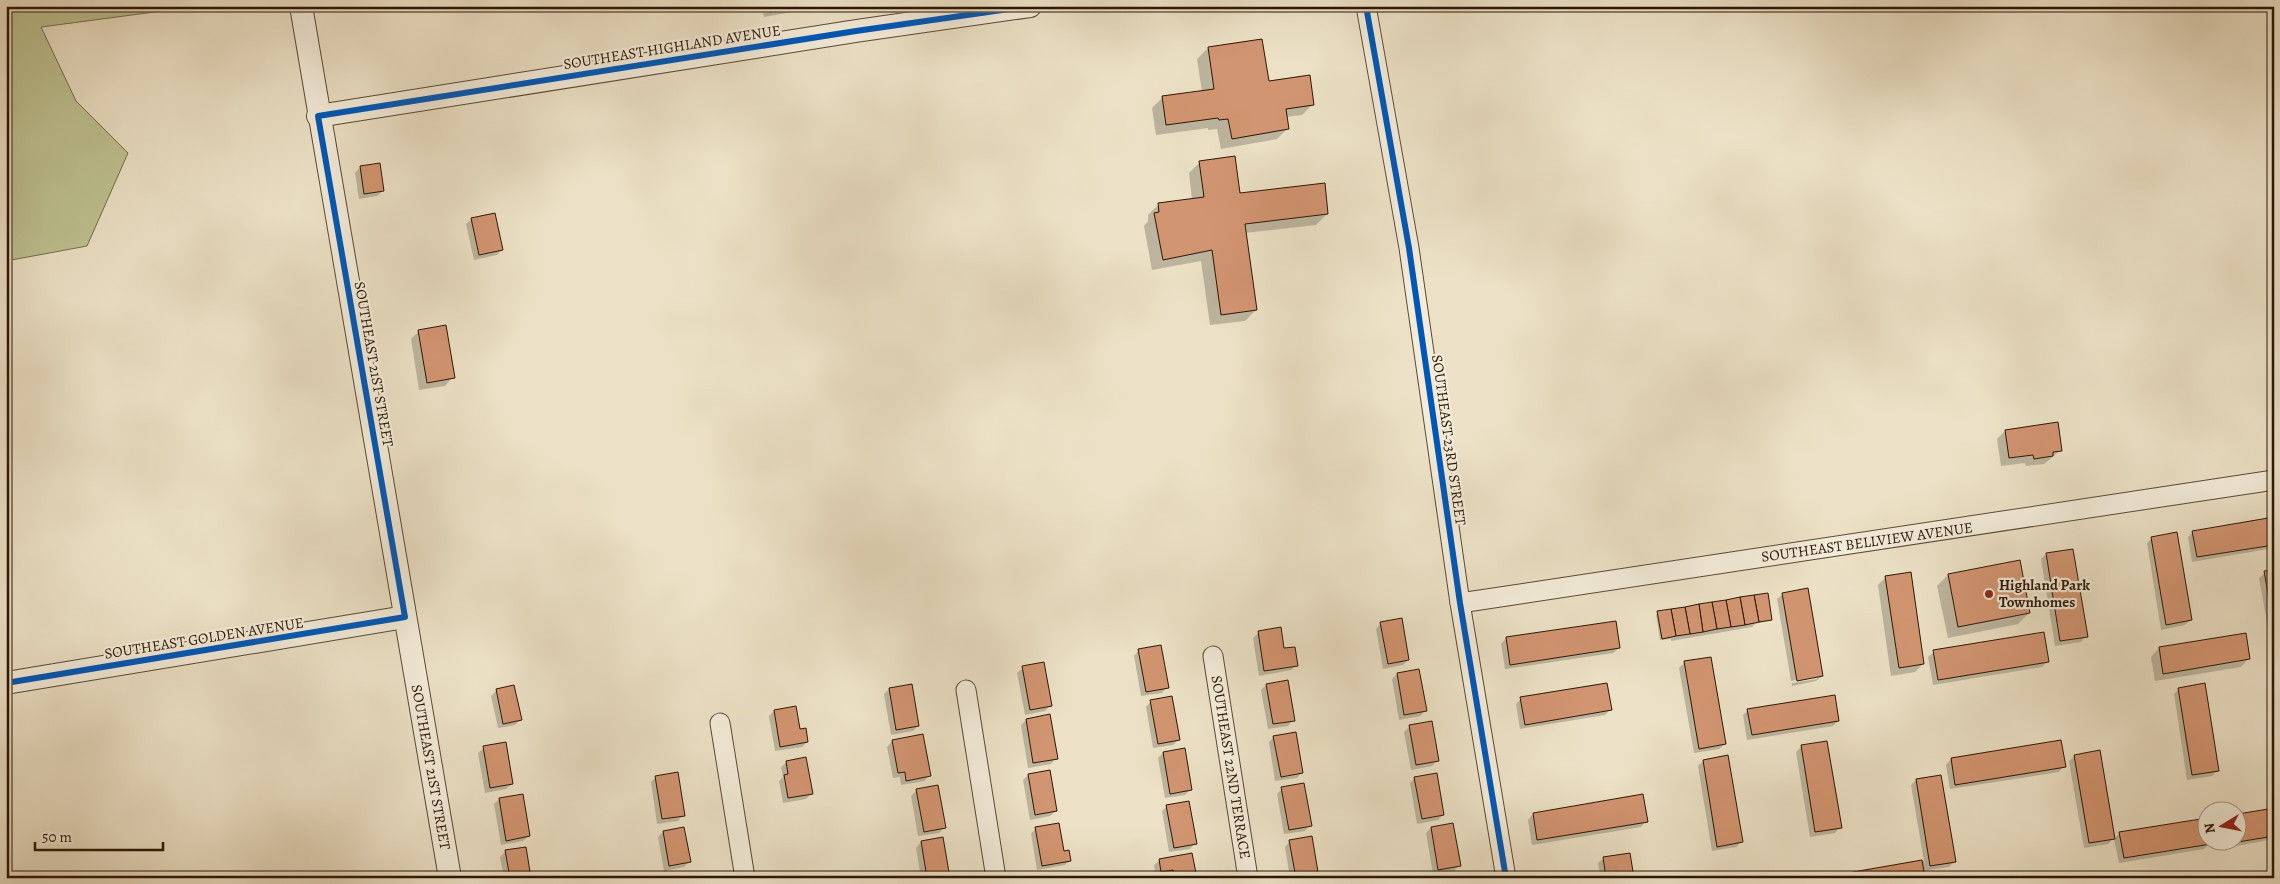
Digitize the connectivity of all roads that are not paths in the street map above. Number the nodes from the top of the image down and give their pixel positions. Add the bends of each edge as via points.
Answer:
1 (300, 6) edge
2 (1030, 6) edge
3 (1366, 6) edge
4 (318, 116) junction
5 (2274, 480) edge
6 (1460, 603) junction
7 (405, 617) junction
8 (1214, 656) dead end
9 (6, 683) edge
10 (966, 690) dead end
11 (720, 724) dead end
12 (450, 878) edge
13 (745, 878) edge
14 (996, 878) edge
15 (1248, 878) edge
16 (1506, 878) edge

1 - 4 street, SOUTHEAST 21ST STREET
2 - 4 street, SOUTHEAST HIGHLAND AVENUE
3 - 6 street, SOUTHEAST 23RD STREET via 1409,248
4 - 7 street, SOUTHEAST 21ST STREET
5 - 6 street, SOUTHEAST BELLVIEW AVENUE
6 - 16 street, SOUTHEAST 23RD STREET
7 - 9 street, SOUTHEAST GOLDEN AVENUE
7 - 12 street, SOUTHEAST 21ST STREET
8 - 15 street, SOUTHEAST 22ND TERRACE
10 - 14 street
11 - 13 street

